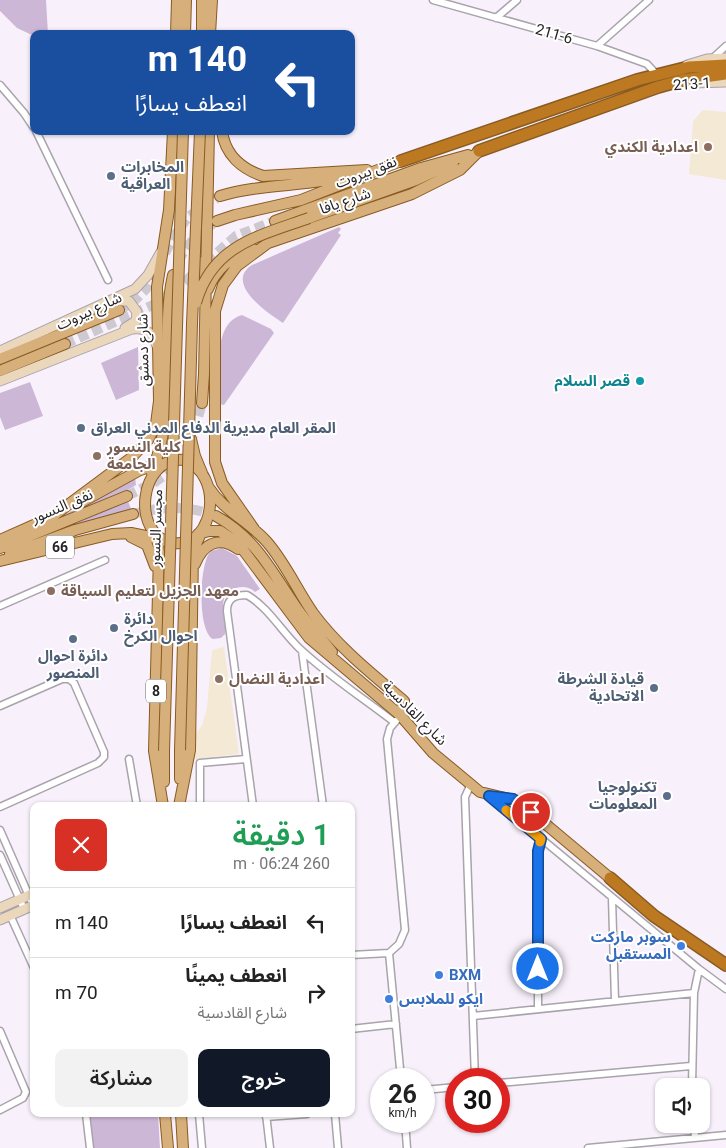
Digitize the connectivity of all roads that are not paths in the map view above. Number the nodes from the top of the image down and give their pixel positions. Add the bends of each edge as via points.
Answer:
1 (177, 0) edge
2 (186, 0) edge
3 (202, 0) edge
4 (212, 0) edge
5 (433, 0) edge
6 (517, 0) edge
7 (648, 0) edge
8 (496, 18) junction
9 (176, 30) edge
10 (185, 30) edge
11 (202, 30) edge
12 (210, 30) edge
13 (597, 46) junction
14 (726, 46) edge
15 (713, 58) junction
16 (726, 58) edge
17 (726, 65) edge
18 (661, 73) junction
19 (726, 74) edge
20 (726, 82) edge
21 (0, 86) edge
22 (658, 86) junction
23 (30, 122) edge
24 (38, 135) edge
25 (172, 135) edge
26 (183, 135) edge
27 (200, 135) edge
28 (210, 135) edge
29 (223, 135) edge
30 (474, 153) junction
31 (401, 161) junction
32 (367, 170) junction
33 (220, 196) tunnel mouth
34 (217, 221) tunnel mouth
35 (275, 221) tunnel mouth
36 (207, 233) junction
37 (268, 243) junction
38 (161, 251) junction
39 (173, 275) dead end
40 (108, 280) dead end
41 (206, 293) junction
42 (104, 304) junction
43 (119, 310) tunnel mouth
44 (192, 324) junction
45 (110, 337) junction
46 (65, 344) tunnel mouth
47 (158, 348) junction
48 (0, 351) edge
49 (0, 360) edge
50 (0, 371) edge
51 (0, 382) edge
52 (165, 397) junction
53 (202, 403) tunnel mouth
54 (162, 418) junction
55 (148, 440) junction
56 (162, 440) junction
57 (174, 460) junction
58 (155, 464) junction
59 (202, 473) junction
60 (126, 477) junction
61 (148, 486) junction
62 (209, 488) junction
63 (126, 496) tunnel mouth
64 (132, 514) tunnel mouth
65 (216, 516) tunnel mouth
66 (49, 519) junction
67 (202, 529) junction
68 (254, 529) junction
69 (120, 534) junction
70 (158, 536) junction
71 (3, 544) edge
72 (0, 560) edge
73 (104, 560) dead end
74 (253, 563) junction
75 (192, 571) junction
76 (158, 575) junction
77 (0, 606) edge
78 (302, 651) junction
79 (349, 672) junction
80 (0, 706) edge
81 (397, 719) junction
82 (246, 759) junction
83 (129, 760) dead end
84 (471, 784) junction
85 (489, 796) junction
86 (136, 802) edge
87 (162, 802) edge
88 (163, 802) edge
89 (179, 802) edge
90 (179, 802) edge
91 (200, 802) edge
92 (252, 802) edge
93 (322, 802) edge
94 (0, 807) edge
95 (0, 830) edge
96 (541, 839) junction
97 (0, 855) edge
98 (2, 866) edge
99 (610, 878) joint
100 (30, 892) edge
101 (30, 894) edge
102 (612, 898) junction
103 (19, 899) junction
104 (30, 906) edge
105 (0, 908) edge
106 (24, 909) junction
107 (10, 915) junction
108 (0, 920) edge
109 (390, 953) junction
110 (355, 955) edge
111 (30, 959) edge
112 (726, 965) edge
113 (699, 969) junction
114 (726, 989) edge
115 (694, 992) junction
116 (615, 1001) junction
117 (538, 1009) junction
118 (473, 1016) junction
119 (396, 1024) junction
120 (355, 1028) edge
121 (0, 1031) edge
122 (691, 1066) junction
123 (400, 1068) edge
124 (475, 1068) edge
125 (692, 1078) edge
126 (510, 1082) edge
127 (0, 1110) edge
128 (86, 1117) edge
129 (165, 1117) edge
130 (181, 1117) edge
131 (199, 1117) edge
132 (266, 1117) edge
133 (334, 1117) edge
134 (406, 1133) edge
135 (695, 1133) edge
136 (726, 1135) edge
137 (695, 1138) junction
138 (622, 1147) edge
139 (90, 1148) edge
140 (168, 1148) edge
141 (184, 1148) edge
142 (202, 1148) edge
143 (270, 1148) edge
144 (338, 1148) edge
145 (408, 1148) edge
146 (588, 1148) edge

1 - 9 main road
2 - 10 main road
3 - 11 main road
4 - 12 main road
5 - 8 street, 211-6
6 - 8 street
7 - 13 street
8 - 13 street, 211-6
13 - 18 street, 211-6 via 647,64
14 - 15 street
15 - 16 main road
15 - 18 main road
17 - 18 highway, شارع يافا via 689,67
18 - 22 street
18 - 31 highway, شارع يافا
19 - 22 highway, شارع يافا
20 - 22 main road, 213-1
21 - 23 street
22 - 30 highway, شارع يافا
24 - 40 street
25 - 38 main road, شارع دمشق via 169,210
26 - 88 main road, مجسر النسور, bridge
27 - 44 main road, مجسر النسور, bridge
28 - 36 main road
29 - 32 main road via 234,158 263,176
30 - 35 main road, نفق بيروت via 421,168
30 - 37 main road, شارع يافا via 460,170 412,194
30 - 44 main road, bridge via 416,180 244,242 225,255 205,281
31 - 32 main road, نفق بيروت
31 - 34 main road, شارع يافا via 301,200
32 - 33 main road, نفق بيروت via 319,182 243,190
36 - 41 main road
36 - 59 main road via 196,314 191,436
37 - 41 main road via 228,261 215,275
37 - 68 main road, شارع يافا via 229,275 218,298 214,324 215,462 222,483
38 - 42 main road, شارع بيروت via 142,282
38 - 47 main road, شارع دمشق via 157,287
39 - 52 main road via 169,295
41 - 53 main road
42 - 45 main road via 128,301 138,312 132,325
42 - 48 main road, شارع بيروت
43 - 49 main road
44 - 89 main road, مجسر النسور, bridge
45 - 47 main road, شارع بيروت via 144,328
45 - 51 main road, شارع بيروت
46 - 50 main road
47 - 52 main road, شارع دمشق
52 - 54 main road
52 - 55 main road, شارع دمشق
52 - 56 main road
54 - 55 main road
54 - 56 main road
55 - 66 main road, شارع دمشق via 131,458
56 - 58 main road
56 - 60 main road via 149,461
57 - 58 main road, 66
57 - 59 main road via 189,462
57 - 61 main road via 160,467
58 - 60 main road, 66
58 - 61 main road
59 - 62 main road
60 - 66 main road, 66
61 - 70 main road via 146,510
62 - 67 main road via 210,503
62 - 68 main road, شارع القادسية via 223,505
63 - 71 main road, نفق النسور
64 - 72 main road via 75,530
65 - 79 main road via 253,543 309,624
66 - 71 main road, 66
67 - 70 main road via 181,543
67 - 74 main road, شارع القادسية via 225,534 244,549
67 - 75 main road via 195,544
68 - 81 main road, شارع القادسية via 270,546 308,606 334,639 404,701
69 - 70 main road, 66
69 - 72 main road, 66
69 - 76 main road via 134,537 147,545
70 - 76 main road, 8
73 - 77 street
74 - 75 main road via 231,544 214,542 200,552
74 - 79 main road, شارع القادسية via 309,638
75 - 76 main road via 188,554 179,550 163,559
75 - 90 main road via 190,750
76 - 87 main road, 8 via 154,751
78 - 81 street
78 - 82 street via 247,594 232,597 229,601 227,610
78 - 93 street
79 - 81 main road, شارع القادسية
80 - 94 street via 62,679 69,679 104,752 98,763
81 - 84 main road, شارع القادسية
81 - 109 street via 387,739 405,930 399,944
82 - 91 street via 202,762
82 - 92 street
83 - 86 street
84 - 85 main road, شارع القادسية
84 - 118 street via 465,797
85 - 96 street
85 - 99 main road, شارع القادسية via 504,796 518,801
95 - 100 street
96 - 102 street
96 - 117 street via 538,851
97 - 98 street
98 - 103 street
99 - 112 highway via 654,916
101 - 103 main road
102 - 113 street
102 - 116 street
103 - 105 main road
103 - 106 street
104 - 106 main road
106 - 107 main road
107 - 108 main road
107 - 111 street
109 - 110 street
109 - 119 street
113 - 114 street
113 - 115 street
115 - 116 street
115 - 122 street
116 - 117 street
117 - 118 street
118 - 124 street
119 - 120 street
119 - 123 street
121 - 127 street via 26,1092 23,1098
122 - 125 street
122 - 126 street
128 - 139 street
129 - 140 main road
130 - 141 main road
131 - 142 street
132 - 143 street
133 - 144 street
134 - 145 street
135 - 137 street
136 - 137 street
137 - 138 street
138 - 146 street

